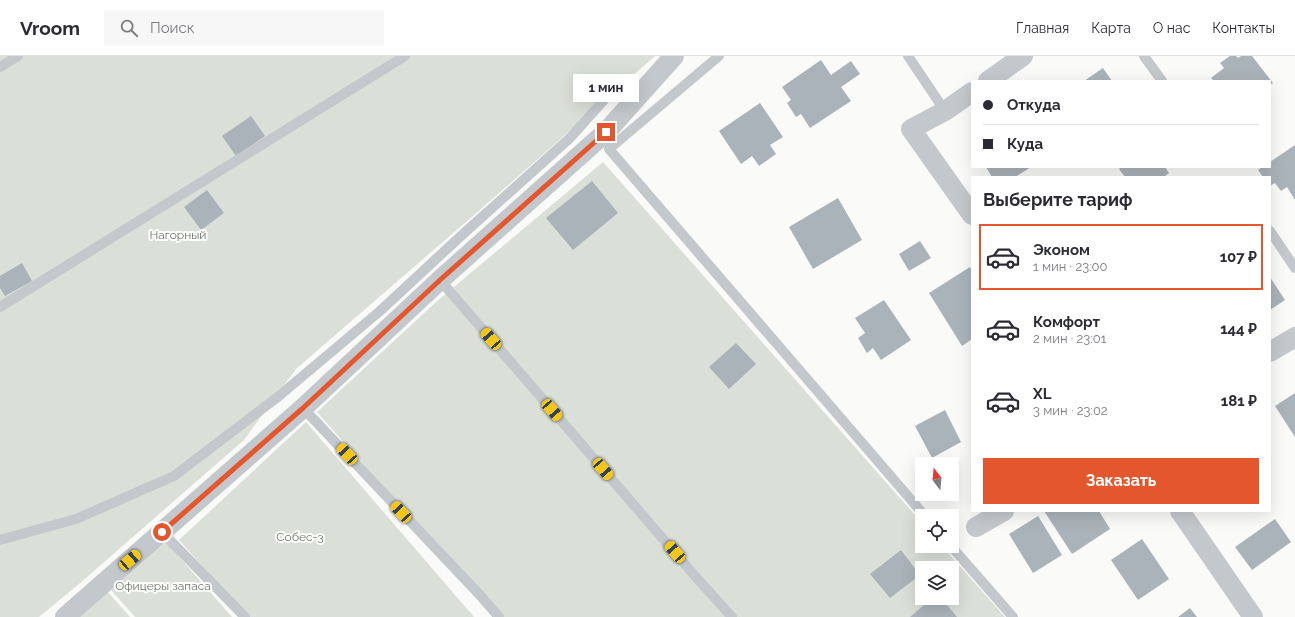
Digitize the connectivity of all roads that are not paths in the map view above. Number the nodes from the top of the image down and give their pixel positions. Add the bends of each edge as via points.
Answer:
1 (18, 56) edge
2 (405, 56) edge
3 (674, 56) edge
4 (718, 56) edge
5 (908, 56) edge
6 (1023, 56) edge
7 (1144, 56) edge
8 (0, 67) edge
9 (989, 80) edge
10 (1161, 80) edge
11 (971, 93) edge
12 (604, 100) dead end
13 (945, 111) junction
14 (971, 214) edge
15 (1271, 232) edge
16 (1295, 268) edge
17 (440, 280) junction
18 (0, 307) edge
19 (1295, 337) edge
20 (1271, 351) edge
21 (303, 408) junction
22 (919, 509) edge
23 (1002, 512) edge
24 (1181, 512) edge
25 (976, 527) dead end
26 (162, 532) junction
27 (0, 540) edge
28 (957, 553) edge
29 (65, 617) edge
30 (245, 617) edge
31 (498, 617) edge
32 (732, 617) edge
33 (1013, 617) edge
34 (1253, 617) edge

1 - 8 lane
2 - 18 lane
3 - 17 street via 606,132
4 - 22 lane via 609,149
5 - 13 lane
6 - 9 street
7 - 10 lane
11 - 13 street
12 - 27 lane via 570,138 380,311 279,396 174,476 76,519
13 - 14 street via 911,129
15 - 16 lane
17 - 21 street
17 - 32 lane
19 - 20 street
21 - 26 street
21 - 31 lane
23 - 25 street
24 - 34 street
26 - 29 street
26 - 30 lane
28 - 33 lane

